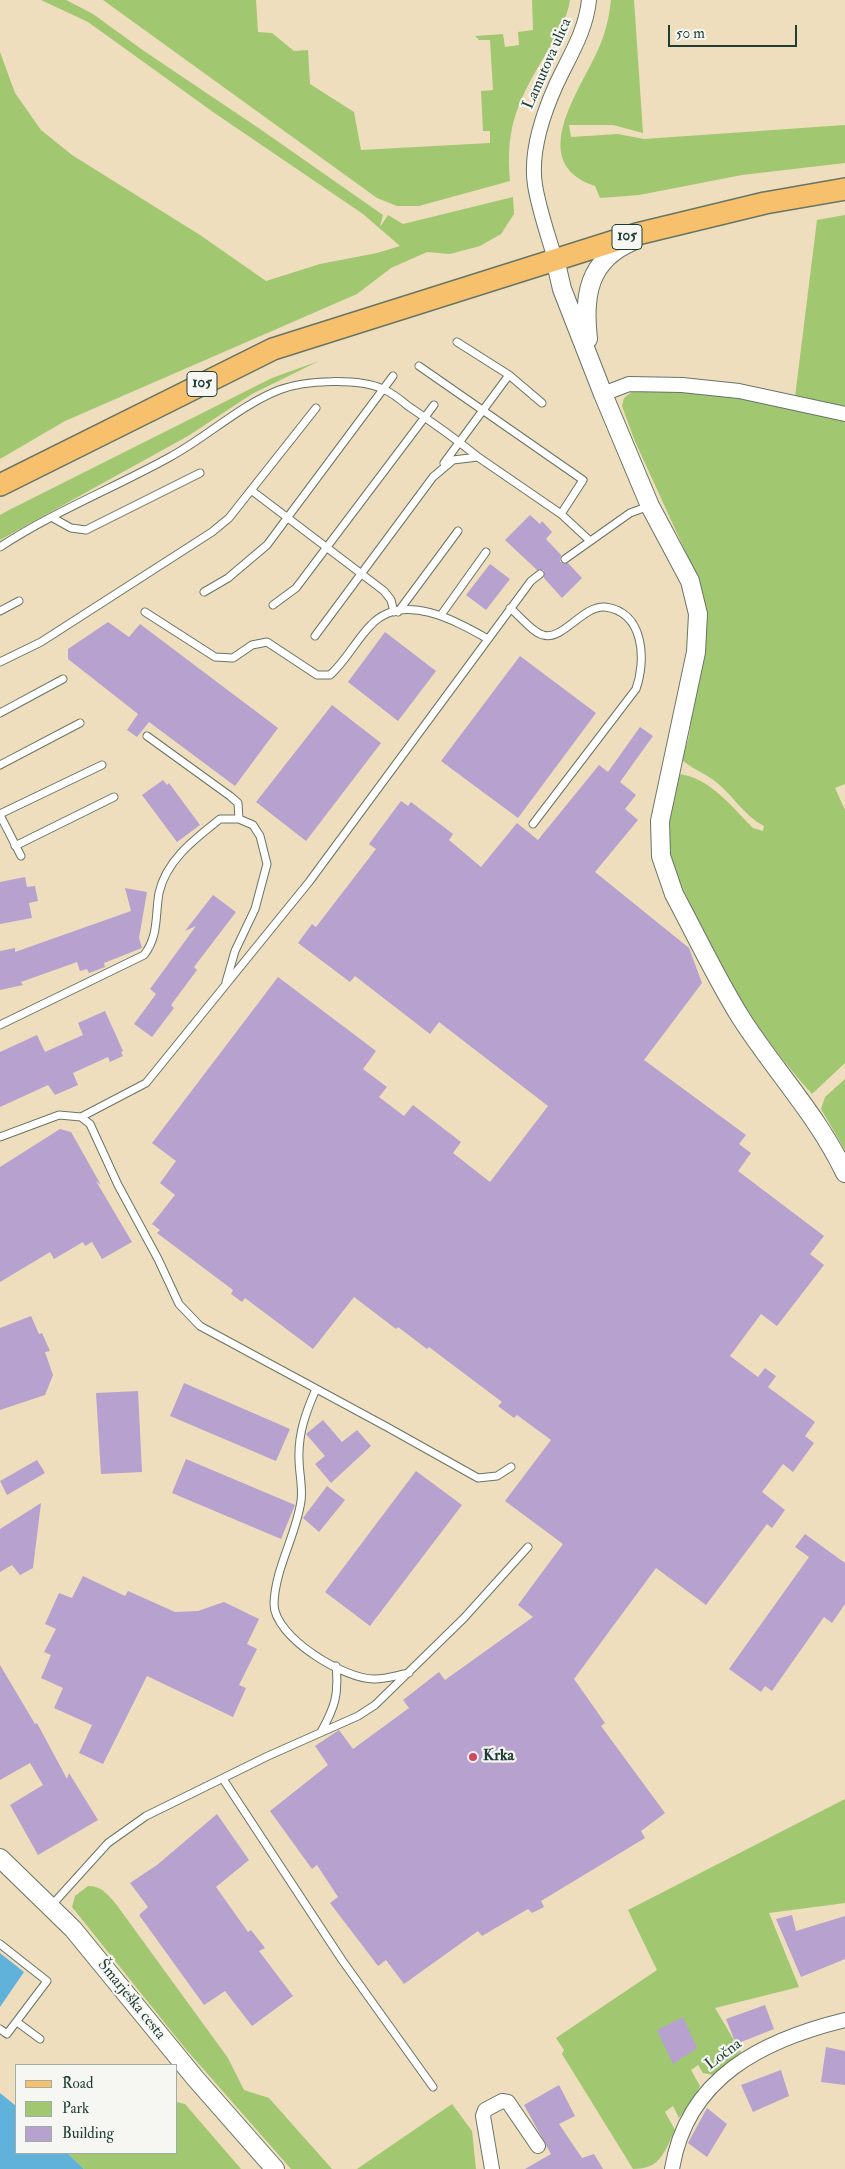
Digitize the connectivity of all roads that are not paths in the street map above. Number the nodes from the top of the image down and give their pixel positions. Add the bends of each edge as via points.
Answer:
1 (589, 0) edge
2 (845, 190) edge
3 (701, 218) junction
4 (555, 259) junction
5 (457, 342) dead end
6 (591, 365) junction
7 (419, 366) dead end
8 (509, 375) junction
9 (393, 376) dead end
10 (383, 389) junction
11 (603, 394) junction
12 (542, 403) dead end
13 (434, 405) dead end
14 (316, 408) dead end
15 (484, 411) junction
16 (845, 414) edge
17 (425, 417) junction
18 (460, 443) junction
19 (478, 457) junction
20 (200, 473) dead end
21 (433, 477) junction
22 (0, 486) edge
23 (251, 490) junction
24 (650, 506) junction
25 (561, 514) junction
26 (288, 517) junction
27 (53, 518) junction
28 (458, 531) dead end
29 (590, 540) junction
30 (0, 547) edge
31 (328, 547) junction
32 (486, 552) dead end
33 (565, 560) dead end
34 (362, 572) junction
35 (540, 574) dead end
36 (204, 592) dead end
37 (19, 601) dead end
38 (273, 606) dead end
39 (510, 608) junction
40 (0, 611) edge
41 (145, 612) dead end
42 (396, 612) junction
43 (441, 615) junction
44 (315, 636) dead end
45 (488, 639) junction
46 (0, 662) edge
47 (63, 679) dead end
48 (0, 713) edge
49 (80, 724) dead end
50 (147, 736) dead end
51 (0, 765) edge
52 (102, 765) dead end
53 (114, 797) dead end
54 (0, 814) edge
55 (239, 819) junction
56 (533, 824) dead end
57 (15, 846) junction
58 (21, 856) dead end
59 (225, 985) junction
60 (0, 1024) edge
61 (81, 1117) junction
62 (0, 1137) edge
63 (845, 1173) edge
64 (316, 1389) junction
65 (511, 1467) dead end
66 (528, 1547) dead end
67 (336, 1666) junction
68 (409, 1673) junction
69 (320, 1732) junction
70 (223, 1779) junction
71 (0, 1858) edge
72 (51, 1907) junction
73 (0, 1944) edge
74 (845, 2020) edge
75 (18, 2022) junction
76 (0, 2029) edge
77 (40, 2039) dead end
78 (432, 2087) dead end
79 (538, 2146) dead end
80 (275, 2169) edge
81 (492, 2169) edge
82 (672, 2169) edge

1 - 4 street, Lamutova ulica via 588,16 541,122 536,149 534,184
2 - 3 main road, 105 via 765,203
3 - 4 main road, 105
3 - 6 street via 631,241 617,248 598,269 587,292 585,311
4 - 6 street via 562,289
4 - 22 main road, 105 via 273,349
5 - 8 lane
6 - 11 street
7 - 15 lane
8 - 12 lane
8 - 15 lane
9 - 10 lane
10 - 17 lane
10 - 26 lane
10 - 27 lane via 346,382 310,382 280,390 218,425 174,455
11 - 16 street via 629,384 682,385 739,391
11 - 24 street
13 - 17 lane
14 - 23 lane
15 - 18 lane
15 - 25 lane via 583,480
17 - 18 lane
17 - 31 lane
18 - 19 lane
18 - 21 lane
19 - 21 lane via 453,460
19 - 25 lane
20 - 27 lane via 86,530 71,528
21 - 34 lane
23 - 26 lane
23 - 46 lane via 229,518 212,532 41,642
24 - 29 lane via 630,513
24 - 63 street via 690,581 698,614 696,652 660,821 661,856 674,894 722,986 833,1148
25 - 29 lane
26 - 31 lane
26 - 36 lane via 267,546 248,563
27 - 30 lane
28 - 42 lane
29 - 33 lane
31 - 34 lane
31 - 38 lane via 296,588
32 - 43 lane
34 - 42 lane via 392,600
34 - 44 lane
35 - 39 lane
37 - 40 lane
39 - 45 lane
39 - 56 lane via 543,635 554,636 592,610 603,607 614,610 635,628 642,657 642,672 636,689
41 - 42 lane via 216,657 233,658 252,645 267,642 317,675 330,675 373,623
42 - 43 lane
43 - 45 lane
45 - 59 lane via 309,882
47 - 48 lane
49 - 51 lane
50 - 55 lane via 238,803
52 - 54 lane
53 - 57 lane
54 - 57 lane
55 - 59 lane via 254,825 267,864 255,909 235,951
55 - 60 lane via 220,819 171,866 160,892 152,946 144,955
57 - 58 lane
59 - 61 lane via 146,1083
61 - 62 lane via 59,1115
61 - 64 lane via 90,1124 179,1304 200,1326
64 - 65 lane via 478,1478 497,1476
64 - 67 lane via 300,1428 302,1499 278,1578 274,1606 280,1624 290,1636 312,1654
66 - 68 lane
67 - 68 lane via 374,1679
67 - 69 lane via 336,1701
68 - 69 lane via 375,1705
69 - 70 lane
70 - 72 lane via 146,1816 108,1843
70 - 78 lane via 342,1960
71 - 72 street, Šmarješka cesta
72 - 80 street, Šmarješka cesta
73 - 75 lane via 47,1981
74 - 82 street, Ločna via 790,2036 742,2061 716,2082 686,2122
75 - 76 lane via 7,2034
75 - 77 lane
79 - 81 street via 514,2108 502,2100 485,2110 483,2116

